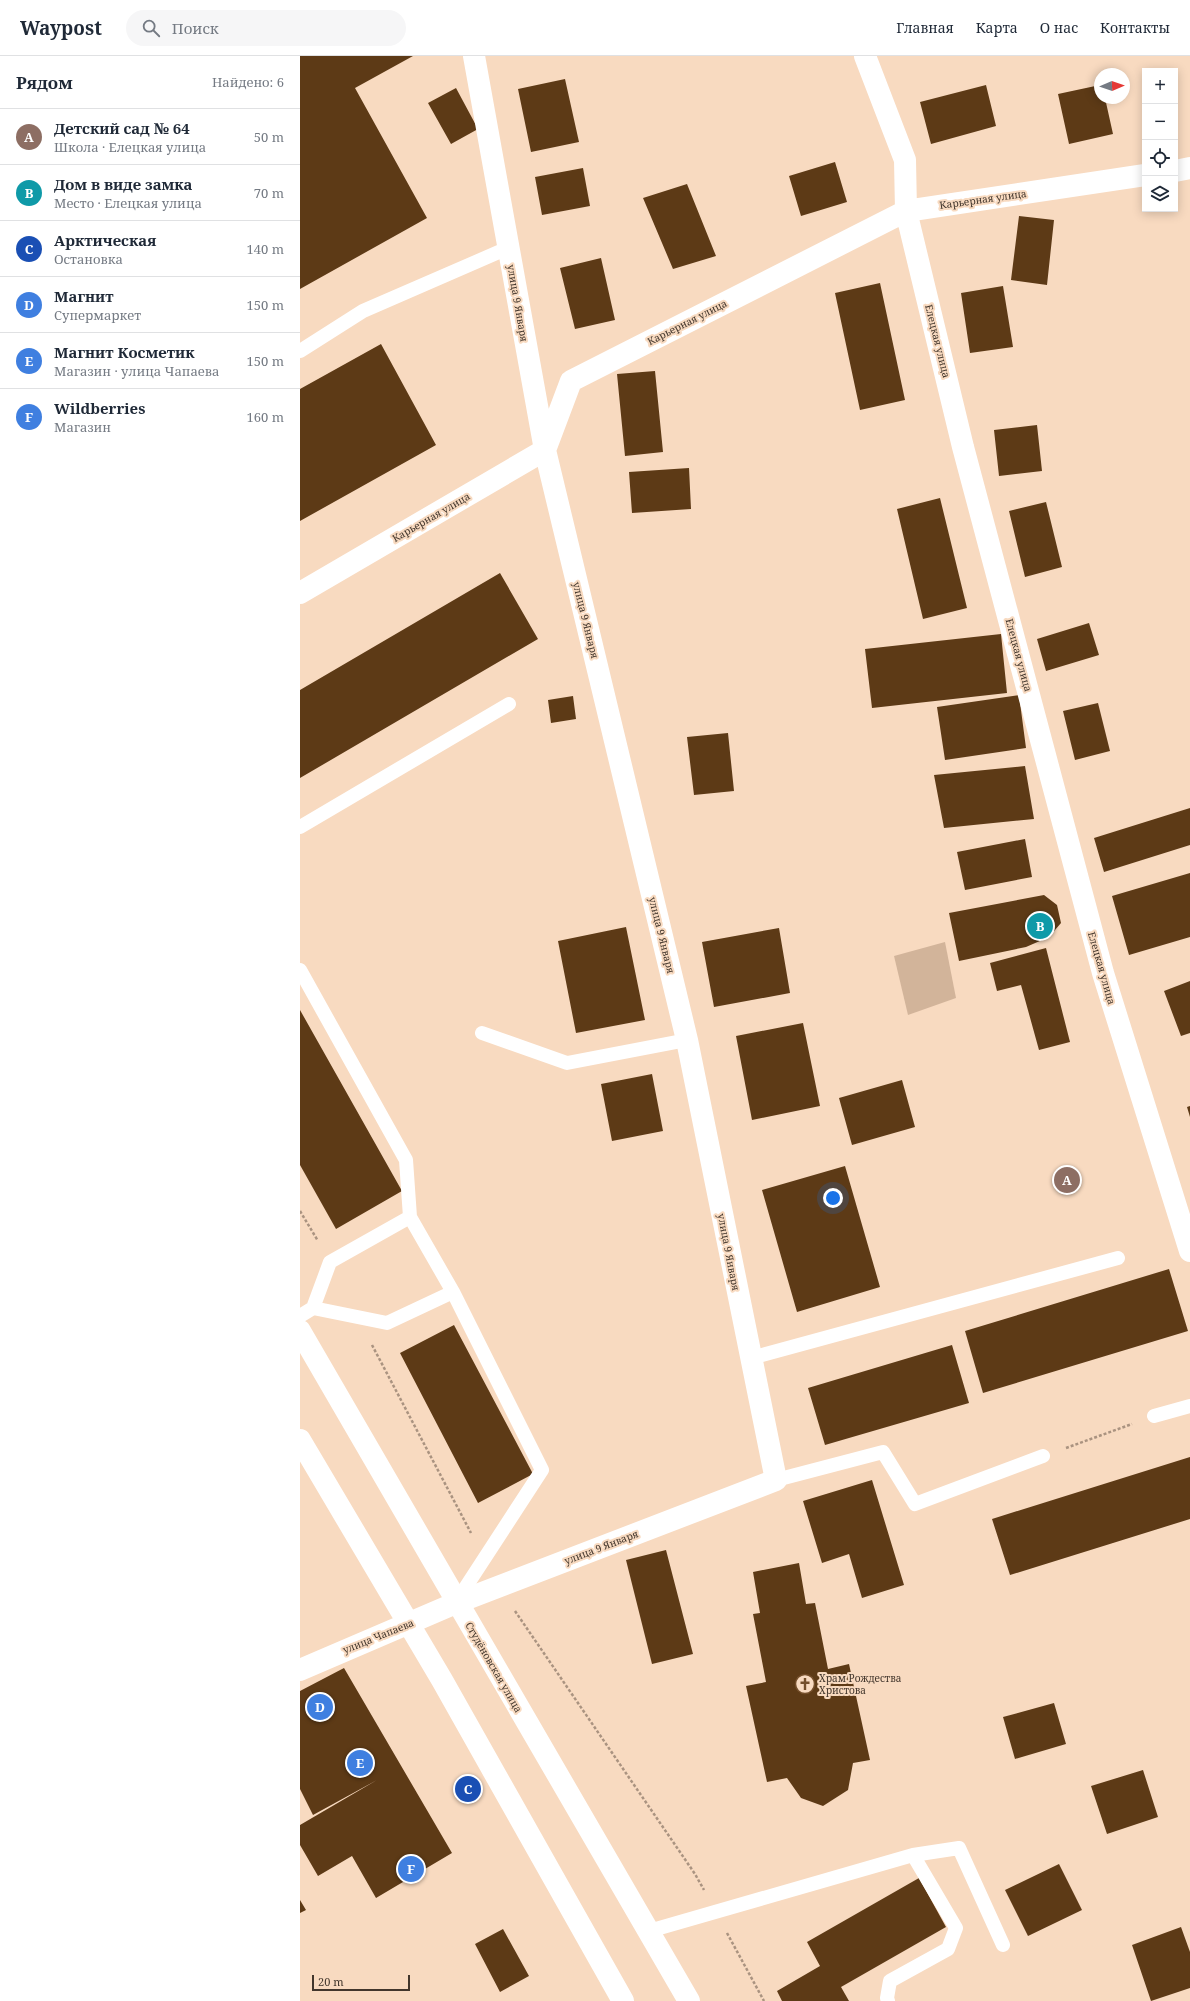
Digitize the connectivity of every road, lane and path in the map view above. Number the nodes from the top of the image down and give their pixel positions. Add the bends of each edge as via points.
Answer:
1 (474, 56) edge
2 (865, 56) edge
3 (1190, 168) edge
4 (1178, 170) edge
5 (1142, 175) edge
6 (906, 211) junction
7 (508, 248) junction
8 (300, 351) edge
9 (545, 450) junction
10 (300, 593) edge
11 (510, 704) dead end
12 (300, 827) edge
13 (300, 970) edge
14 (482, 1033) dead end
15 (687, 1040) junction
16 (300, 1211) edge
17 (410, 1217) junction
18 (1190, 1251) edge
19 (1118, 1258) dead end
20 (330, 1262) junction
21 (453, 1292) junction
22 (313, 1308) junction
23 (300, 1316) edge
24 (300, 1331) edge
25 (751, 1358) junction
26 (1190, 1406) edge
27 (1154, 1416) joint
28 (300, 1440) edge
29 (1043, 1456) joint
30 (776, 1480) junction
31 (456, 1603) junction
32 (410, 1624) junction
33 (300, 1670) edge
34 (913, 1855) junction
35 (695, 1874) dead end
36 (716, 1912) junction
37 (649, 1931) junction
38 (1003, 1945) dead end
39 (623, 2001) edge
40 (689, 2001) edge
41 (764, 2001) edge
42 (888, 2001) edge

1 - 7 street, улица 9 Января
2 - 6 street, Елецкая улица via 905,160
3 - 4 street
5 - 6 street, Карьерная улица
6 - 9 street, Карьерная улица via 571,381
6 - 18 street, Елецкая улица via 963,447 1103,973
7 - 8 lane via 363,311
7 - 9 street, улица 9 Января
9 - 10 street, Карьерная улица
9 - 15 street, улица 9 Января
11 - 12 lane
13 - 17 lane via 406,1160
14 - 15 lane via 567,1063
15 - 25 street, улица 9 Января
16 - 20 path
17 - 20 lane
17 - 21 lane
19 - 25 lane
20 - 22 lane
21 - 22 lane via 387,1323
21 - 31 lane via 542,1470
22 - 23 lane
24 - 31 street, Студёновская улица
25 - 30 street, улица 9 Января
26 - 27 lane
27 - 29 path
28 - 32 street
29 - 30 lane via 915,1504 883,1452
30 - 31 street, улица 9 Января
31 - 32 street, улица Чапаева
31 - 37 street, Студёновская улица
32 - 33 street, улица Чапаева
32 - 39 street
34 - 36 lane
34 - 38 lane via 959,1848
34 - 42 lane via 956,1928 948,1949 890,1981
35 - 36 path
36 - 37 lane
36 - 41 path
37 - 40 street, Студёновская улица

